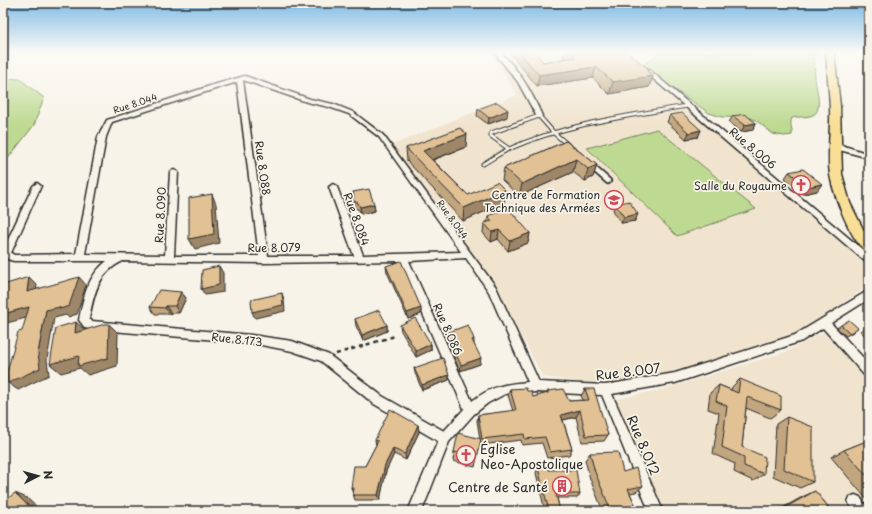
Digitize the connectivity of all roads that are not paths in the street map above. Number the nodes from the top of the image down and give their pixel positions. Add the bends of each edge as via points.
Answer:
1 (516, 76) edge
2 (653, 76) edge
3 (832, 76) edge
4 (240, 78) junction
5 (687, 106) junction
6 (539, 116) junction
7 (554, 133) junction
8 (835, 146) junction
9 (509, 148) junction
10 (570, 148) edge
11 (869, 156) edge
12 (587, 162) edge
13 (483, 164) dead end
14 (174, 172) dead end
15 (608, 181) dead end
16 (37, 186) dead end
17 (333, 187) dead end
18 (869, 247) edge
19 (468, 255) junction
20 (80, 257) junction
21 (403, 257) junction
22 (125, 258) junction
23 (169, 259) junction
24 (360, 259) junction
25 (264, 260) junction
26 (869, 260) edge
27 (869, 294) edge
28 (825, 323) junction
29 (869, 372) edge
30 (536, 387) junction
31 (605, 390) junction
32 (470, 410) junction
33 (445, 438) junction
34 (415, 511) edge
35 (656, 511) edge

1 - 6 street via 533,100
2 - 5 street, Rue 8.006
3 - 8 main road
4 - 19 street, Rue 8.044 via 309,101 332,105 351,112 364,121 381,136
4 - 20 street, Rue 8.044 via 109,122 102,137
4 - 25 street, Rue 8.088
5 - 7 lane via 625,116
5 - 26 street, Rue 8.006
6 - 7 lane
6 - 9 lane via 491,133 490,136
7 - 9 lane
7 - 10 lane
8 - 11 street
8 - 18 main road via 836,174 844,203 857,231
9 - 13 lane
12 - 15 lane
14 - 23 street, Rue 8.090
16 - 20 street, Rue 8.079 via 6,253 8,256 24,258
17 - 24 street, Rue 8.084
19 - 21 street, Rue 8.079
19 - 30 street via 493,290
20 - 22 street, Rue 8.079
21 - 24 street, Rue 8.079
21 - 32 street, Rue 8.086
22 - 23 street, Rue 8.079
22 - 33 street, Rue 8.173 via 114,261 94,282 84,320 89,325 251,339 292,346 325,358 378,400
23 - 25 street, Rue 8.079
24 - 25 street, Rue 8.079
27 - 28 street, Rue 8.007
28 - 29 street
28 - 31 street, Rue 8.007 via 798,338 675,378
30 - 31 street, Rue 8.007
30 - 32 street, Rue 8.007 via 504,390 484,399
31 - 35 street, Rue 8.012
32 - 33 street, Rue 8.007
33 - 34 street, Rue 8.007

